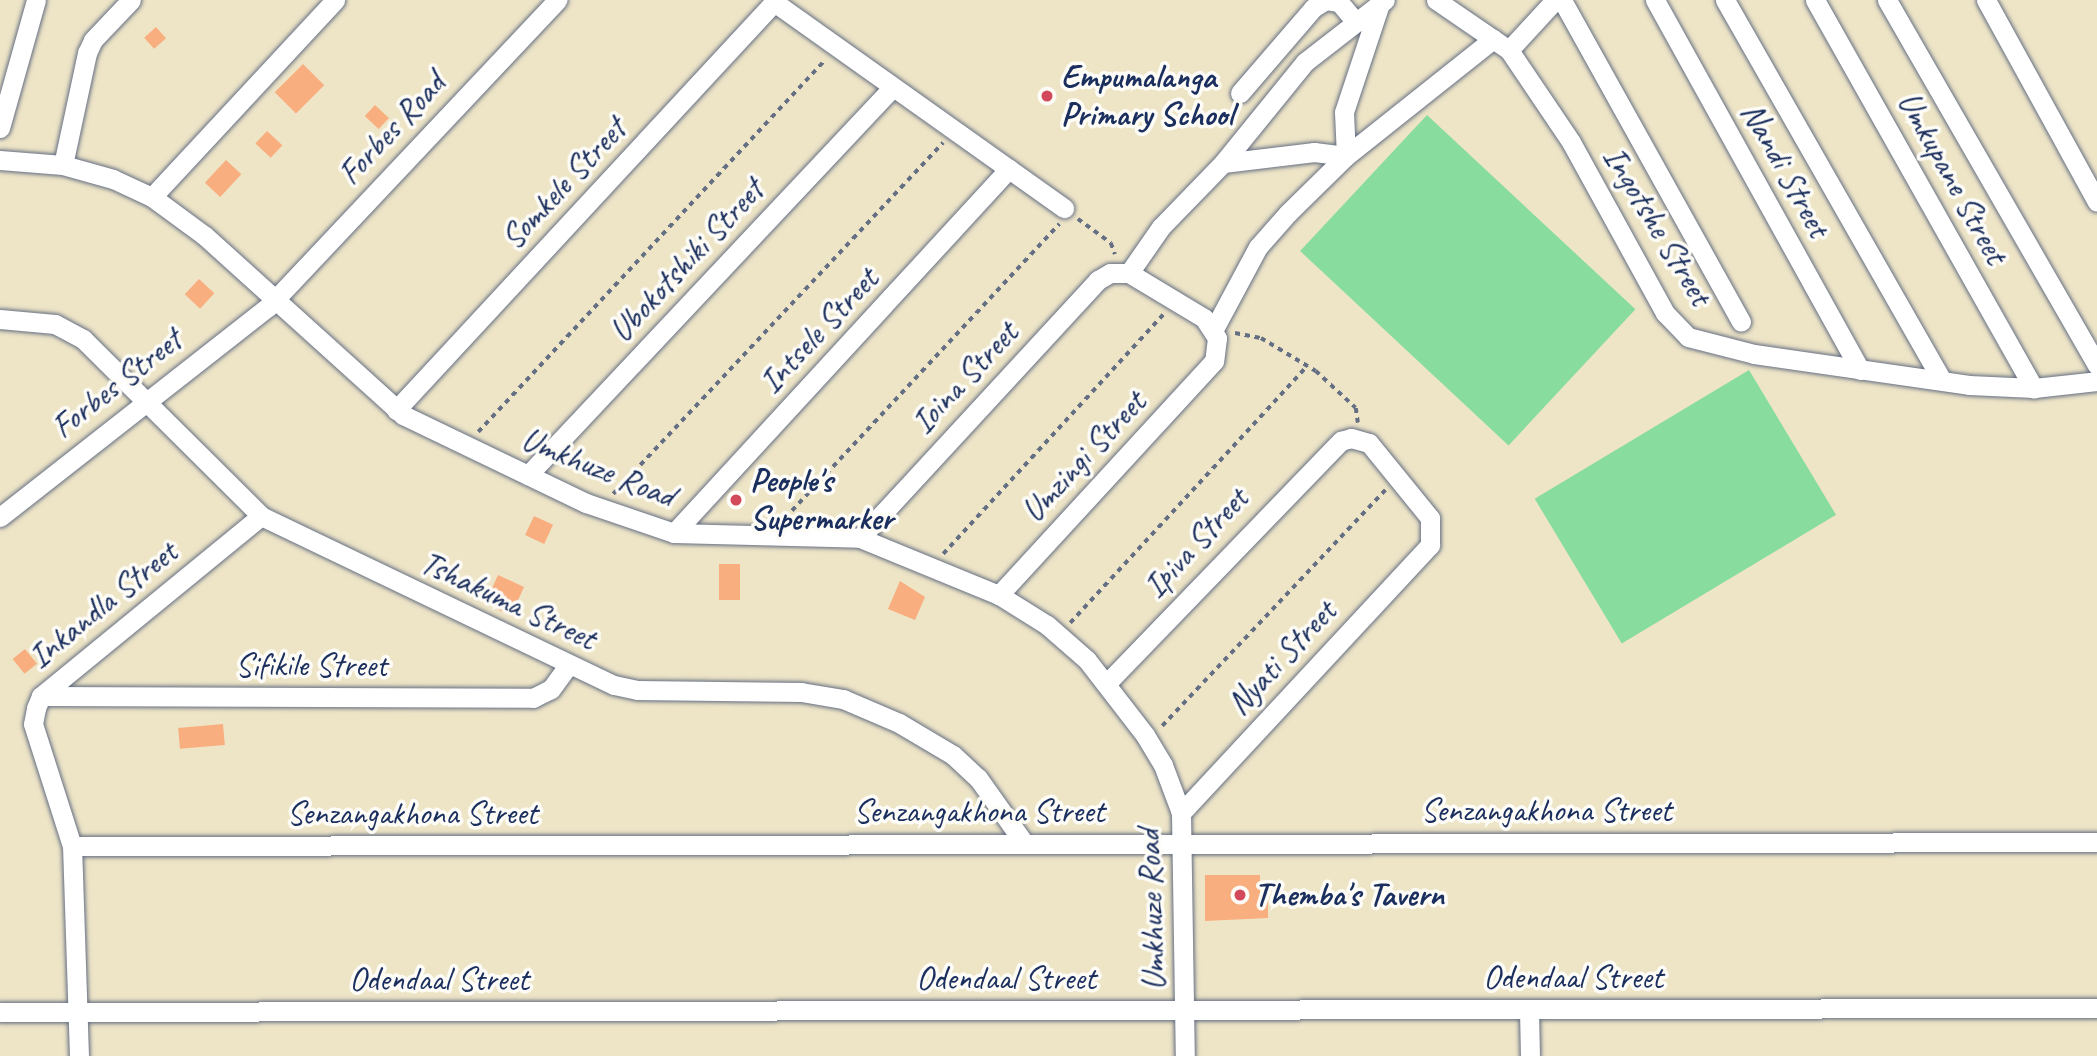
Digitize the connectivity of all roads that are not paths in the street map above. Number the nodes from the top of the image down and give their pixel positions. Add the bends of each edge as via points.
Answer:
1 (36, 0) edge
2 (131, 0) edge
3 (335, 0) edge
4 (557, 0) edge
5 (1436, 0) edge
6 (1555, 0) edge
7 (1562, 0) edge
8 (1656, 0) edge
9 (1726, 0) edge
10 (1815, 0) edge
11 (1887, 0) edge
12 (1986, 0) edge
13 (775, 1) edge
14 (1382, 2) edge
15 (1354, 20) junction
16 (1501, 44) junction
17 (891, 89) junction
18 (1241, 93) dead end
19 (0, 128) edge
20 (1346, 156) junction
21 (0, 160) edge
22 (1223, 163) junction
23 (63, 165) junction
24 (1009, 169) junction
25 (152, 197) junction
26 (2097, 202) edge
27 (1067, 210) road end
28 (1125, 272) junction
29 (273, 301) junction
30 (0, 319) edge
31 (1741, 321) dead end
32 (1214, 329) junction
33 (2097, 365) edge
34 (1860, 370) junction
35 (1942, 381) junction
36 (2097, 382) edge
37 (2034, 388) junction
38 (147, 400) junction
39 (396, 410) junction
40 (528, 475) junction
41 (261, 516) junction
42 (0, 517) edge
43 (674, 533) junction
44 (860, 538) junction
45 (1430, 545) joint
46 (999, 595) junction
47 (568, 666) junction
48 (1107, 683) junction
49 (41, 696) junction
50 (1181, 813) junction
51 (2097, 842) edge
52 (1024, 843) junction
53 (1185, 843) junction
54 (72, 846) junction
55 (2097, 1008) edge
56 (1529, 1009) junction
57 (80, 1011) junction
58 (1186, 1011) junction
59 (0, 1012) edge
60 (79, 1056) edge
61 (1185, 1056) edge
62 (1530, 1056) edge

1 - 19 street
2 - 23 street via 93,40 87,53
3 - 25 street
4 - 29 street, Forbes Road
5 - 16 street, Ingotshe Street
6 - 16 street
7 - 31 street
8 - 34 street, Nandi Street
9 - 35 street
10 - 37 street, Umkupane Street
11 - 33 street
12 - 26 street
13 - 17 street
13 - 39 street, Somkele Street
14 - 15 street
14 - 20 street via 1344,112
15 - 18 street via 1339,2 1326,1 1313,8
15 - 22 street via 1305,62
16 - 20 street
16 - 34 street, Ingotshe Street via 1571,142 1676,327 1703,344
17 - 24 street
17 - 40 street, Ubokotshiki Street
20 - 22 street via 1314,152
20 - 32 street via 1258,247
21 - 23 street, Umkhuze Road
22 - 28 street via 1161,226
23 - 25 street, Umkhuze Road via 113,179
24 - 27 street
24 - 43 street, Intsele Street
25 - 29 street, Umkhuze Road via 205,236
28 - 32 street via 1177,300
28 - 44 street, Ioina Street via 1098,280
29 - 38 street, Forbes Street
29 - 39 street, Umkhuze Road
30 - 38 street, Tshakuma Street via 32,320 65,329 83,339
32 - 46 street, Umzingi Street via 1219,351 1214,361
34 - 35 street, Ingotshe Street
35 - 37 street, Ingotshe Street
36 - 37 street, Ingotshe Street
38 - 41 street, Tshakuma Street
38 - 42 street, Forbes Street
39 - 40 street, Umkhuze Road
40 - 43 street, Umkhuze Road via 600,508
41 - 47 street, Tshakuma Street
41 - 49 street, Inkandla Street
43 - 44 street, Umkhuze Road
44 - 46 street, Umkhuze Road
45 - 48 street, Ipiva Street via 1430,518 1360,439 1331,447
45 - 50 street, Nyati Street
46 - 48 street, Umkhuze Road via 1059,635
47 - 49 street, Sifikile Street via 551,688 533,698
47 - 52 street, Tshakuma Street via 637,690 801,692 843,699 899,723 970,769
48 - 50 street, Umkhuze Road via 1149,740
49 - 54 street, Inkandla Street via 33,724
50 - 53 street, Umkhuze Road
51 - 53 street, Senzangakhona Street
52 - 53 street, Senzangakhona Street
52 - 54 street, Senzangakhona Street
53 - 58 street, Umkhuze Road
54 - 57 street, Inkandla Street
55 - 56 street, Odendaal Street
56 - 58 street, Odendaal Street
56 - 62 street
57 - 58 street, Odendaal Street
57 - 59 street, Odendaal Street
57 - 60 street, Inkandla Street
58 - 61 street, Umkhuze Road

